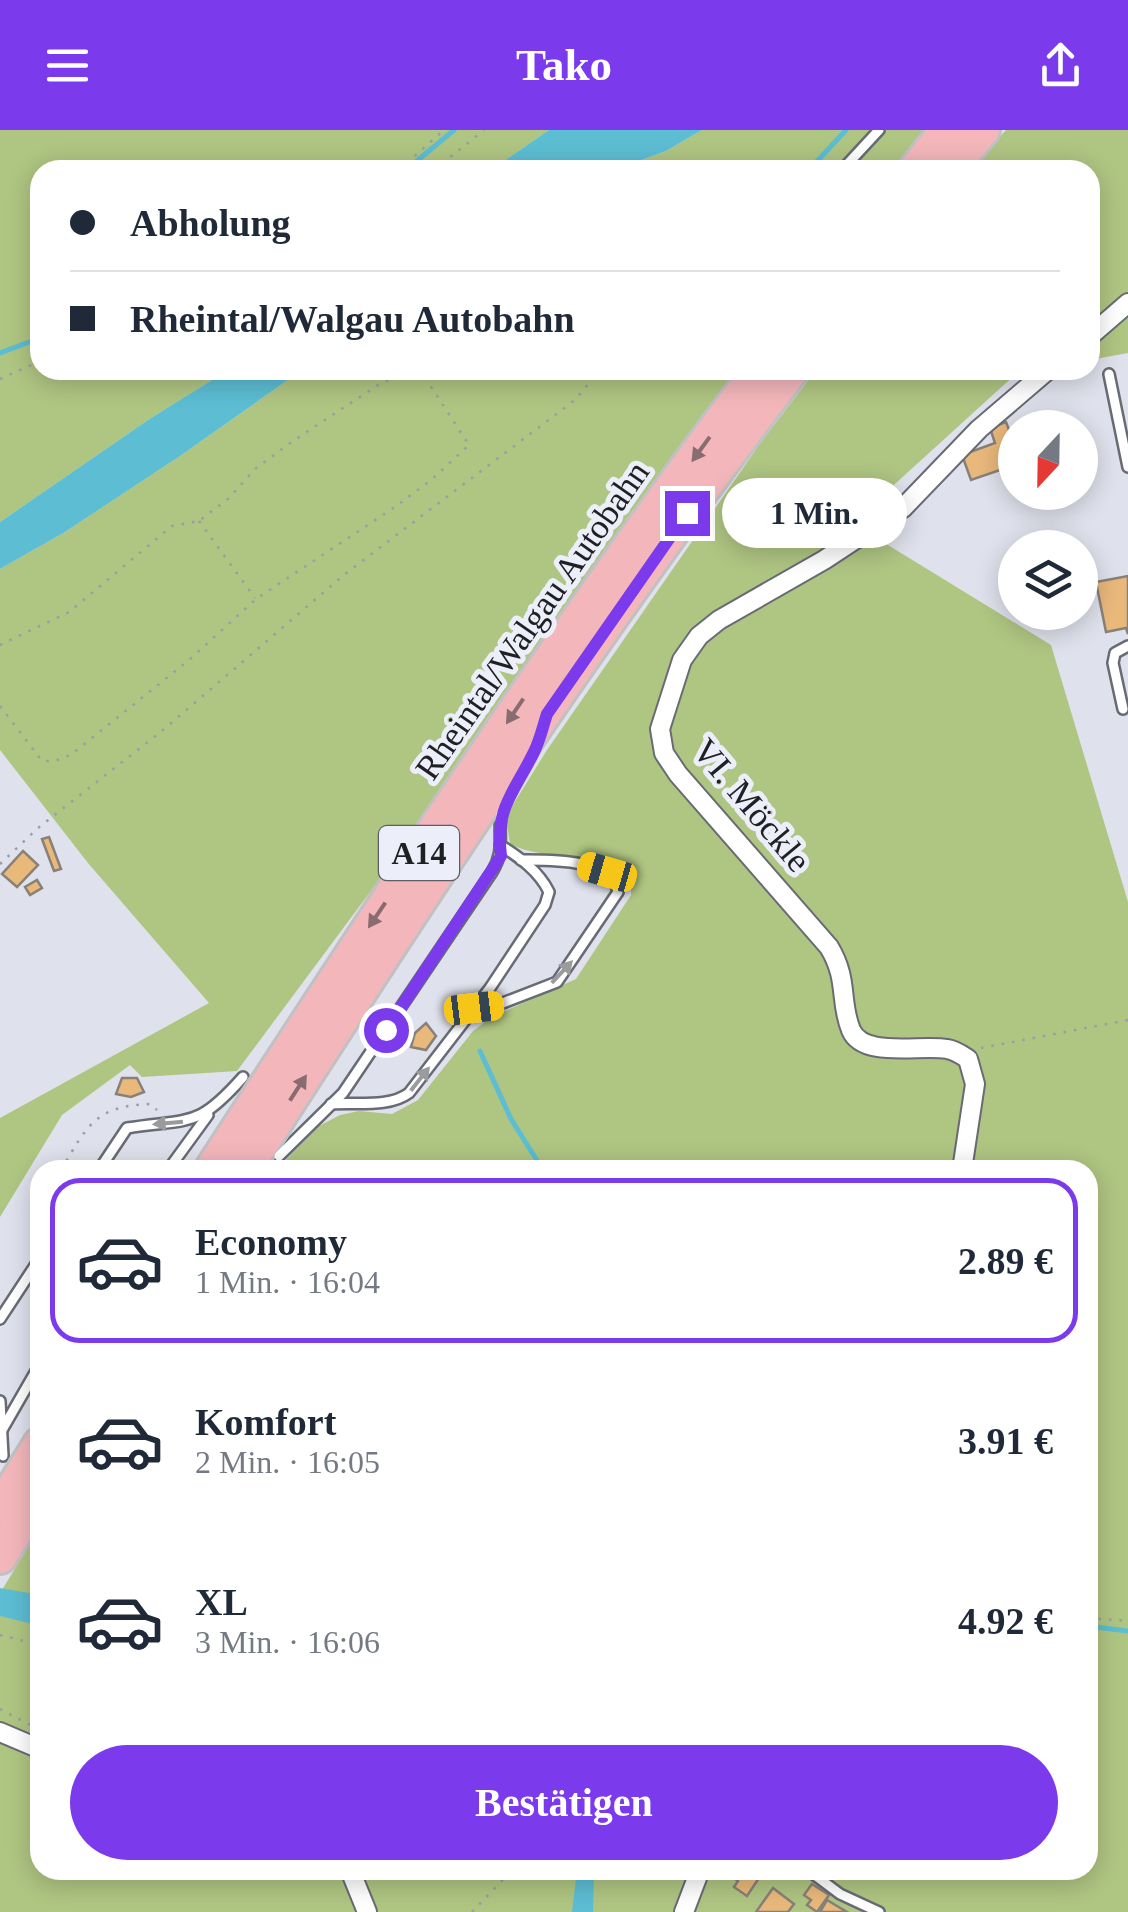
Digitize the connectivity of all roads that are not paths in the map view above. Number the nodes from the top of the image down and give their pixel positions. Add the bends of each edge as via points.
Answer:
1 (879, 130) edge
2 (948, 130) edge
3 (983, 130) edge
4 (851, 160) edge
5 (923, 160) edge
6 (958, 160) edge
7 (1128, 303) edge
8 (1100, 327) edge
9 (1110, 374) dead end
10 (751, 380) edge
11 (785, 380) edge
12 (1036, 380) edge
13 (1128, 467) edge
14 (1128, 646) edge
15 (1123, 709) dead end
16 (547, 714) junction
17 (500, 829) junction
18 (522, 860) junction
19 (347, 960) junction
20 (474, 1008) junction
21 (243, 1077) joint
22 (332, 1104) junction
23 (209, 1112) junction
24 (106, 1160) edge
25 (175, 1160) edge
26 (217, 1160) edge
27 (251, 1160) edge
28 (276, 1160) edge
29 (964, 1160) edge
30 (30, 1273) edge
31 (0, 1319) edge
32 (30, 1388) edge
33 (0, 1401) edge
34 (2, 1455) edge
35 (30, 1469) edge
36 (30, 1505) edge
37 (4, 1535) edge
38 (0, 1732) edge
39 (30, 1745) edge
40 (354, 1880) edge
41 (696, 1880) edge
42 (821, 1880) edge
43 (366, 1912) edge
44 (684, 1912) edge
45 (879, 1912) edge

1 - 4 lane
2 - 5 highway
3 - 6 highway
7 - 8 street
9 - 13 lane
10 -> 19 highway, Rheintal/Walgau Autobahn / A14
11 - 16 highway, Rheintal/Walgau Autobahn / A14
12 - 29 street, VI. Möckle via 903,508 699,636 682,660 660,728 664,753 678,774 829,947 843,976 852,1032 881,1048 946,1049 968,1059 975,1084
14 - 15 lane via 1114,663
16 - 17 highway via 508,796
27 -> 16 highway, Rheintal/Walgau Autobahn / A14
17 - 18 lane
17 - 22 lane via 501,856 492,872
18 - 20 lane via 549,892
20 -> 18 lane via 558,982 618,892 607,872
19 - 21 highway via 327,970
19 - 26 highway, Rheintal/Walgau Autobahn / A14
22 -> 20 lane via 400,1100
21 - 23 lane
22 - 28 lane
23 -> 24 lane via 127,1128
23 - 25 lane
30 - 31 lane
32 - 34 lane
33 - 34 lane
35 - 37 highway
36 - 37 highway
38 - 39 street
40 - 43 street
41 - 44 street
42 - 45 lane

